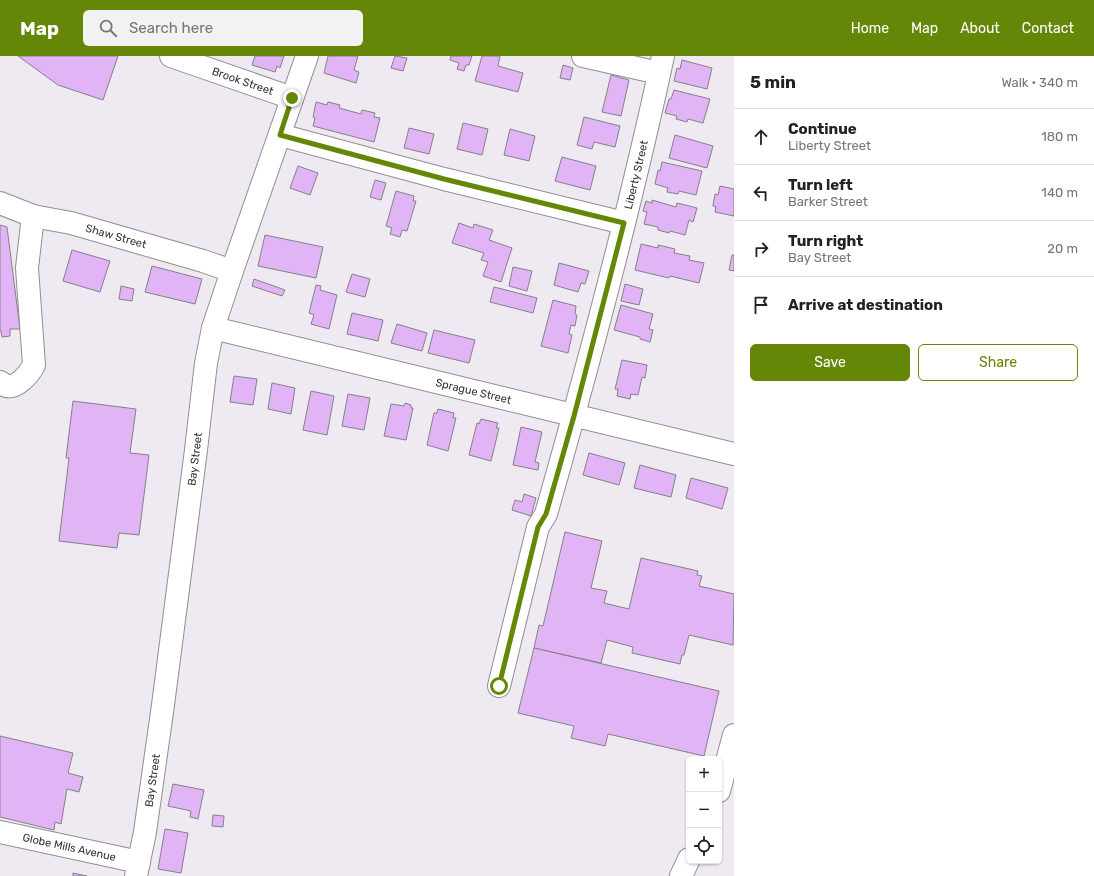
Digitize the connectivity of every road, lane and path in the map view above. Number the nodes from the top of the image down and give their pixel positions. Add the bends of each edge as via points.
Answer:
1 (170, 56) edge
2 (307, 56) edge
3 (583, 56) edge
4 (661, 64) edge
5 (292, 98) junction
6 (280, 135) junction
7 (0, 202) edge
8 (33, 216) junction
9 (624, 223) junction
10 (232, 271) junction
11 (213, 328) junction
12 (0, 382) edge
13 (574, 416) junction
14 (734, 454) edge
15 (499, 686) dead end
16 (734, 735) edge
17 (722, 780) edge
18 (0, 832) edge
19 (687, 864) edge
20 (138, 869) edge
21 (682, 876) edge

1 - 5 street, Brook Street
2 - 5 street, Bay Street
3 - 4 street
4 - 9 street, Liberty Street
5 - 6 street, Bay Street
6 - 9 street
6 - 10 street, Bay Street
7 - 8 street, Shaw Street
8 - 10 street, Shaw Street via 71,222
8 - 12 street via 27,268 34,365 28,376 13,385 6,386
9 - 13 street, Liberty Street
10 - 11 street, Bay Street
11 - 13 street, Sprague Street
11 - 20 street, Bay Street via 206,363 163,705
13 - 14 street, Sprague Street
13 - 15 street, Liberty Street via 546,514 538,527
16 - 17 street
18 - 20 street, Globe Mills Avenue
19 - 21 street

